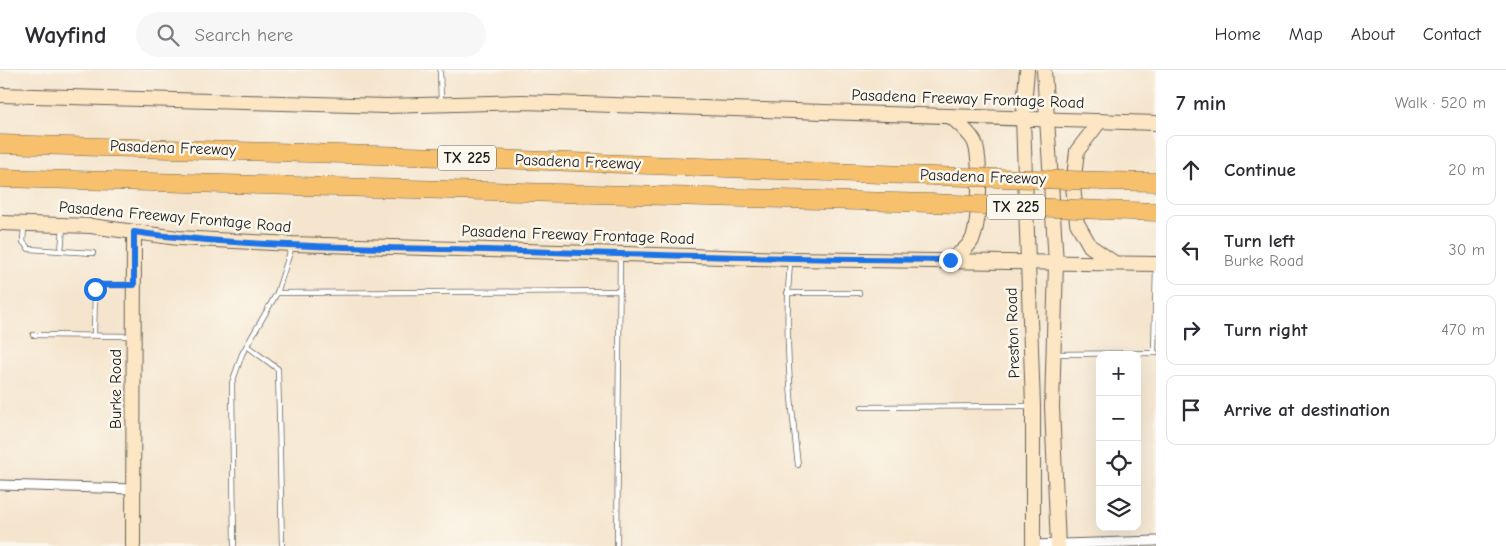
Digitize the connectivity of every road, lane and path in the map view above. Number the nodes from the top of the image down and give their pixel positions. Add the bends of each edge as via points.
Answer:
1 (440, 70) edge
2 (1026, 70) edge
3 (1044, 70) edge
4 (0, 95) edge
5 (441, 103) junction
6 (950, 116) junction
7 (1022, 118) junction
8 (1048, 119) junction
9 (1100, 121) junction
10 (1156, 123) edge
11 (0, 144) edge
12 (0, 178) edge
13 (1156, 182) edge
14 (1156, 212) edge
15 (0, 223) edge
16 (24, 223) junction
17 (63, 225) junction
18 (134, 232) junction
19 (292, 244) junction
20 (61, 251) junction
21 (92, 253) dead end
22 (620, 254) junction
23 (790, 259) junction
24 (950, 260) junction
25 (1112, 262) junction
26 (1027, 263) junction
27 (1056, 263) junction
28 (1156, 264) edge
29 (134, 285) junction
30 (620, 291) junction
31 (277, 293) junction
32 (787, 293) junction
33 (859, 293) dead end
34 (33, 335) dead end
35 (94, 336) junction
36 (133, 336) junction
37 (247, 346) junction
38 (1155, 353) edge
39 (1053, 354) junction
40 (1033, 406) junction
41 (862, 407) dead end
42 (1052, 407) junction
43 (798, 465) dead end
44 (0, 485) edge
45 (133, 489) junction
46 (1156, 542) edge
47 (1058, 545) edge
48 (133, 546) edge
49 (234, 546) edge
50 (282, 546) edge
51 (618, 546) edge
52 (1032, 546) edge

1 - 5 lane
2 - 7 main road, Preston Road
3 - 8 main road
4 - 5 main road, Pasadena Freeway Frontage Road via 386,106
5 - 6 main road, Pasadena Freeway Frontage Road via 533,102
6 - 7 main road, Pasadena Freeway Frontage Road
6 - 24 main road via 975,142 978,156 977,223 972,240
7 - 8 main road, Pasadena Freeway Frontage Road
7 - 26 main road, Preston Road
8 - 9 main road, Pasadena Freeway Frontage Road
8 - 27 main road
9 - 10 main road, Pasadena Freeway Frontage Road
9 - 25 main road via 1078,151 1073,186 1077,224 1090,246
11 - 13 highway, Pasadena Freeway / TX 225, bridge
12 - 14 highway, Pasadena Freeway / TX 225, bridge
15 - 16 main road, Pasadena Freeway Frontage Road
16 - 17 main road, Pasadena Freeway Frontage Road
16 - 20 lane via 23,242 30,249
17 - 18 main road, Pasadena Freeway Frontage Road
17 - 20 lane
18 - 19 main road, Pasadena Freeway Frontage Road via 204,240
18 - 29 main road, Burke Road
19 - 22 main road, Pasadena Freeway Frontage Road
19 - 31 lane
20 - 21 lane
22 - 23 main road, Pasadena Freeway Frontage Road
22 - 30 lane
23 - 24 main road, Pasadena Freeway Frontage Road
23 - 32 lane
24 - 26 main road, Pasadena Freeway Frontage Road
25 - 27 main road, Pasadena Freeway Frontage Road
25 - 28 main road, Pasadena Freeway Frontage Road
26 - 27 main road, Pasadena Freeway Frontage Road
26 - 40 main road, Preston Road
27 - 39 main road
28 - 38 lane
29 - 35 lane via 99,285 95,289
29 - 36 main road, Burke Road
30 - 31 lane
30 - 51 lane
31 - 37 lane
32 - 33 lane
32 - 43 lane via 788,379
34 - 35 lane
35 - 36 lane
36 - 45 main road, Burke Road
37 - 49 lane via 232,383
37 - 50 lane via 278,370
38 - 39 lane
39 - 42 main road
40 - 41 lane
40 - 42 main road
40 - 52 main road, Preston Road
42 - 47 main road
44 - 45 street
45 - 48 main road, Burke Road
46 - 47 street
47 - 52 street

